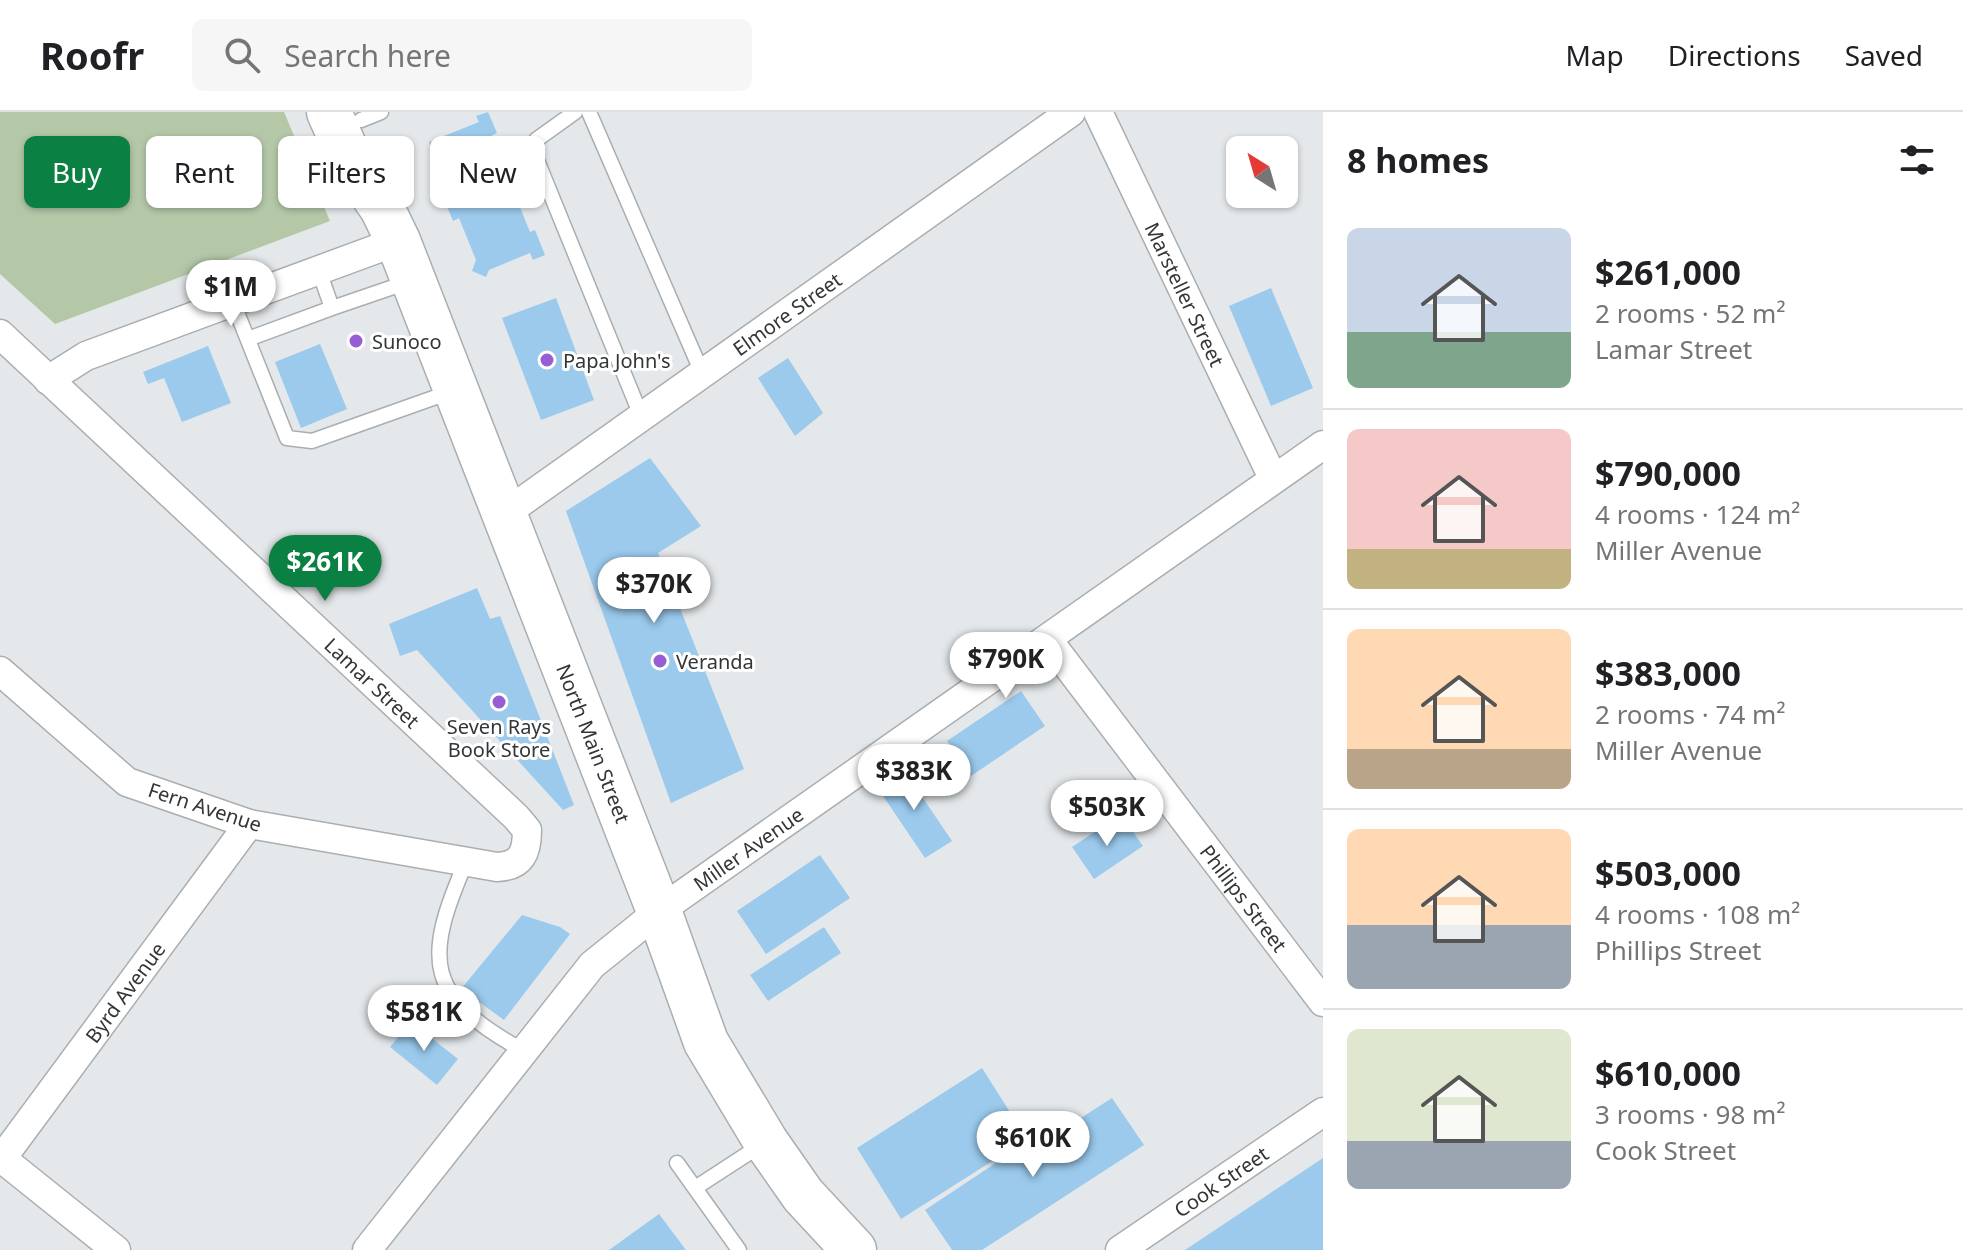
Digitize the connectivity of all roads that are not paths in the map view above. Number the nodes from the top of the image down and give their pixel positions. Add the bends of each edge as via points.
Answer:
1 (575, 112) edge
2 (589, 112) edge
3 (1071, 112) edge
4 (1098, 112) edge
5 (357, 114) edge
6 (397, 243) junction
7 (318, 268) junction
8 (232, 300) junction
9 (332, 308) junction
10 (0, 334) edge
11 (248, 339) junction
12 (703, 375) junction
13 (48, 380) junction
14 (457, 389) junction
15 (642, 419) junction
16 (1323, 445) edge
17 (1273, 478) junction
18 (503, 515) junction
19 (1048, 640) junction
20 (0, 671) edge
21 (249, 824) junction
22 (466, 862) junction
23 (497, 867) joint
24 (659, 911) junction
25 (1323, 1002) edge
26 (524, 1051) junction
27 (1323, 1112) edge
28 (766, 1142) junction
29 (1, 1159) edge
30 (677, 1163) dead end
31 (695, 1188) junction
32 (116, 1250) edge
33 (367, 1250) edge
34 (739, 1250) edge
35 (854, 1250) edge
36 (1120, 1250) edge

1 - 15 lane via 536,140 534,153
2 - 12 lane
3 - 12 street, Elmore Street
4 - 17 street, Marsteller Street
5 - 6 main road, North Main Street
6 - 7 street
6 - 9 lane
6 - 14 main road, North Main Street
7 - 8 street
7 - 9 lane
8 - 11 lane
8 - 13 street via 86,356
9 - 11 lane
10 - 13 street, Lamar Street
11 - 14 lane via 287,438 312,441
12 - 15 street, Elmore Street
13 - 23 street, Lamar Street via 516,817 527,830 522,859
14 - 18 main road, North Main Street
15 - 18 street, Elmore Street
16 - 17 street, Miller Avenue
17 - 19 street, Miller Avenue
18 - 24 main road, North Main Street
19 - 24 street, Miller Avenue
19 - 25 street, Phillips Street
20 - 21 street, Fern Avenue via 127,782
21 - 22 street, Fern Avenue
21 - 29 street, Byrd Avenue
22 - 23 street, Fern Avenue
22 - 26 lane via 438,940 440,973 485,1030
24 - 26 street, Miller Avenue via 592,965
24 - 28 main road, North Main Street via 706,1042
26 - 33 street, Miller Avenue
27 - 36 street, Cook Street
28 - 31 lane
28 - 35 main road, North Main Street via 803,1195
29 - 32 street
30 - 31 lane
31 - 34 lane

